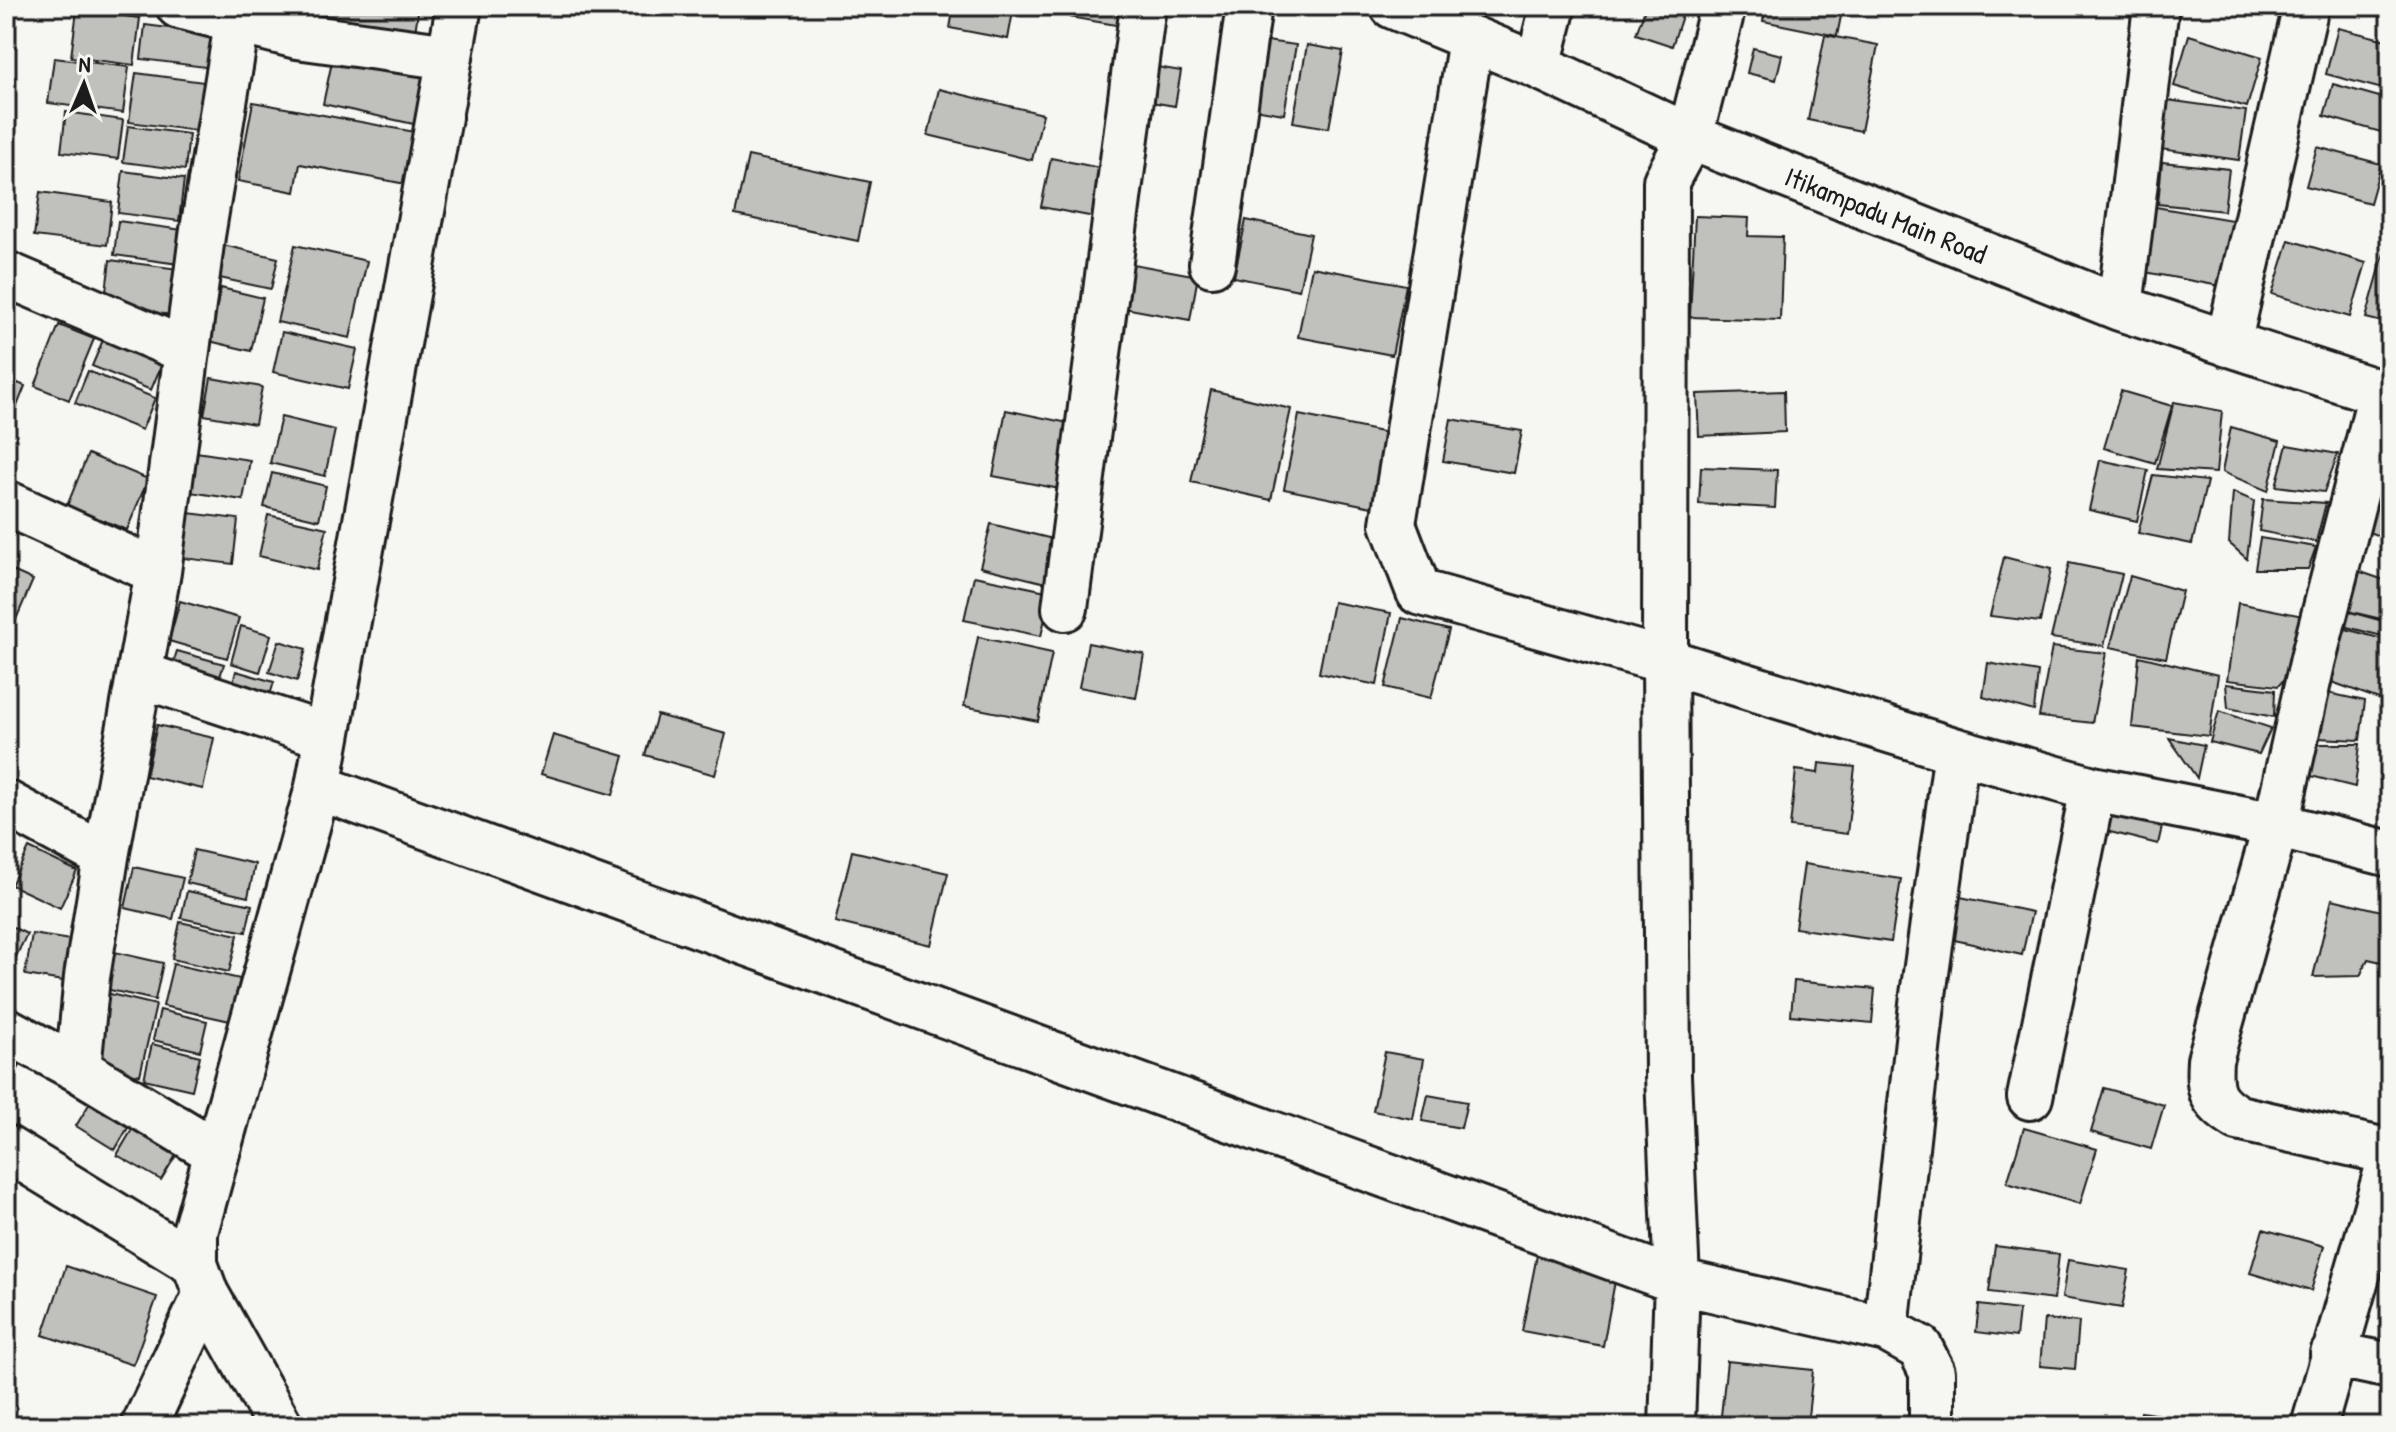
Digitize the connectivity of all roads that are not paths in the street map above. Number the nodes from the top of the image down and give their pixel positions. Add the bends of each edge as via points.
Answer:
1 (179, 6) edge
2 (459, 6) edge
3 (1143, 6) edge
4 (1249, 6) edge
5 (1393, 6) edge
6 (1553, 6) edge
7 (1723, 6) edge
8 (2156, 6) edge
9 (2306, 6) edge
10 (239, 13) edge
11 (1471, 39) junction
12 (450, 57) junction
13 (1538, 66) junction
14 (1690, 137) junction
15 (1212, 264) dead end
16 (6, 274) edge
17 (2120, 308) junction
18 (2228, 344) junction
19 (187, 351) junction
20 (2386, 394) edge
21 (6, 503) edge
22 (158, 572) junction
23 (1065, 608) dead end
24 (1665, 661) junction
25 (141, 675) junction
26 (326, 736) junction
27 (1957, 751) junction
28 (318, 787) junction
29 (2093, 789) junction
30 (6, 803) edge
31 (2276, 825) junction
32 (2390, 854) edge
33 (106, 857) junction
34 (6, 1030) edge
35 (78, 1069) junction
36 (2030, 1097) dead end
37 (6, 1148) edge
38 (2390, 1152) edge
39 (2390, 1160) edge
40 (213, 1166) junction
41 (198, 1263) junction
42 (1677, 1281) junction
43 (1886, 1329) junction
44 (2333, 1354) junction
45 (2390, 1366) edge
46 (144, 1426) edge
47 (280, 1426) edge
48 (1672, 1426) edge
49 (1932, 1426) edge
50 (2314, 1426) edge

1 - 10 street
2 - 12 street
3 - 23 street
4 - 15 street
5 - 11 street, Itikampadu Main Road
6 - 13 street
7 - 14 street
8 - 17 street
9 - 18 street
10 - 12 street via 297,36
10 - 19 street
11 - 13 street, Itikampadu Main Road
11 - 24 street via 1393,524 1419,592
12 - 26 street
13 - 14 street, Itikampadu Main Road
14 - 17 street, Itikampadu Main Road
14 - 24 street via 1666,181
16 - 19 street
17 - 18 street, Itikampadu Main Road
18 - 20 street, Itikampadu Main Road
19 - 22 street
20 - 31 street via 2313,659
21 - 22 street
22 - 25 street
24 - 27 street
24 - 42 street via 1668,1076
25 - 26 street
25 - 33 street
26 - 28 street
27 - 29 street
27 - 43 street
28 - 40 street
28 - 42 street
29 - 31 street
29 - 36 street
30 - 33 street
31 - 32 street
31 - 38 street via 2210,1060 2209,1082 2219,1107 2238,1118
33 - 35 street
34 - 35 street
35 - 40 street
37 - 41 street
39 - 44 street
40 - 41 street
41 - 46 street
41 - 47 street
42 - 43 street
42 - 48 street
43 - 49 street via 1920,1348 1932,1372
44 - 45 street
44 - 50 street

